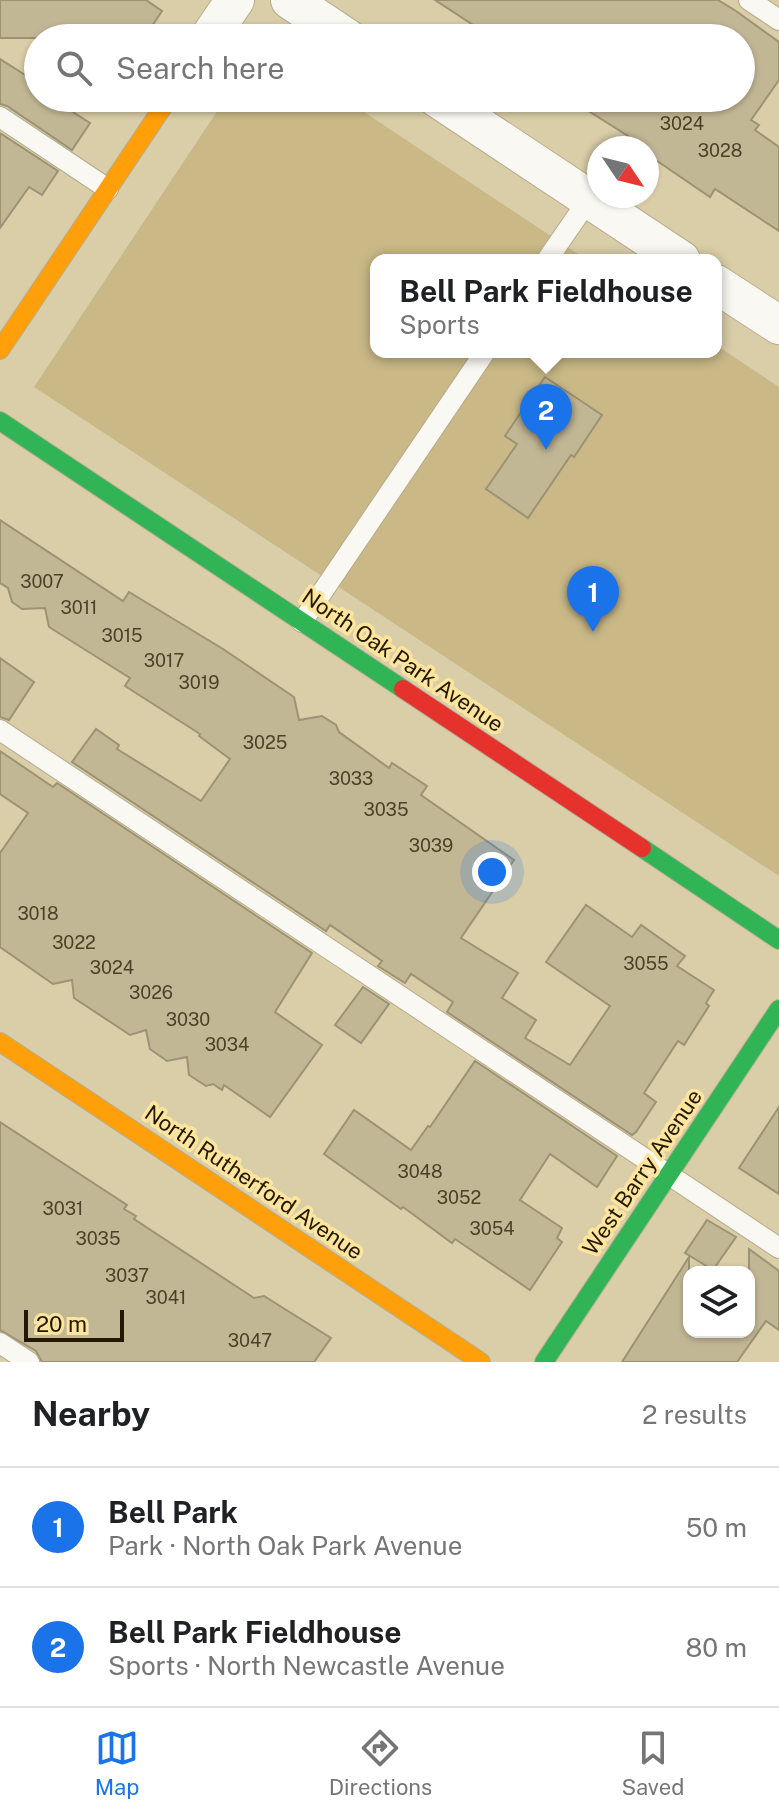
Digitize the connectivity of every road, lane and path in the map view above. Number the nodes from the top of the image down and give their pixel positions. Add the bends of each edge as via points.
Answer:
1 (235, 0) edge
2 (290, 0) edge
3 (749, 0) edge
4 (779, 20) edge
5 (219, 24) edge
6 (326, 24) edge
7 (160, 112) edge
8 (458, 112) edge
9 (0, 117) edge
10 (108, 189) junction
11 (587, 198) edge
12 (587, 202) edge
13 (603, 208) edge
14 (551, 254) edge
15 (672, 254) edge
16 (722, 288) edge
17 (779, 325) edge
18 (0, 350) edge
19 (481, 358) edge
20 (0, 421) edge
21 (302, 622) junction
22 (0, 730) edge
23 (779, 940) edge
24 (779, 1009) edge
25 (0, 1042) edge
26 (668, 1175) junction
27 (779, 1248) edge
28 (0, 1343) edge
29 (29, 1362) edge
30 (481, 1362) edge
31 (544, 1362) edge

1 - 5 street
2 - 6 street
3 - 4 lane
7 - 10 street
8 - 11 street
9 - 10 lane
10 - 18 street
12 - 14 lane
13 - 15 street
16 - 17 street
19 - 21 lane
20 - 21 street, North Oak Park Avenue
21 - 23 street, North Oak Park Avenue
22 - 26 lane
24 - 26 street, West Barry Avenue
25 - 30 street, North Rutherford Avenue
26 - 27 lane
26 - 31 street, West Barry Avenue
28 - 29 lane

